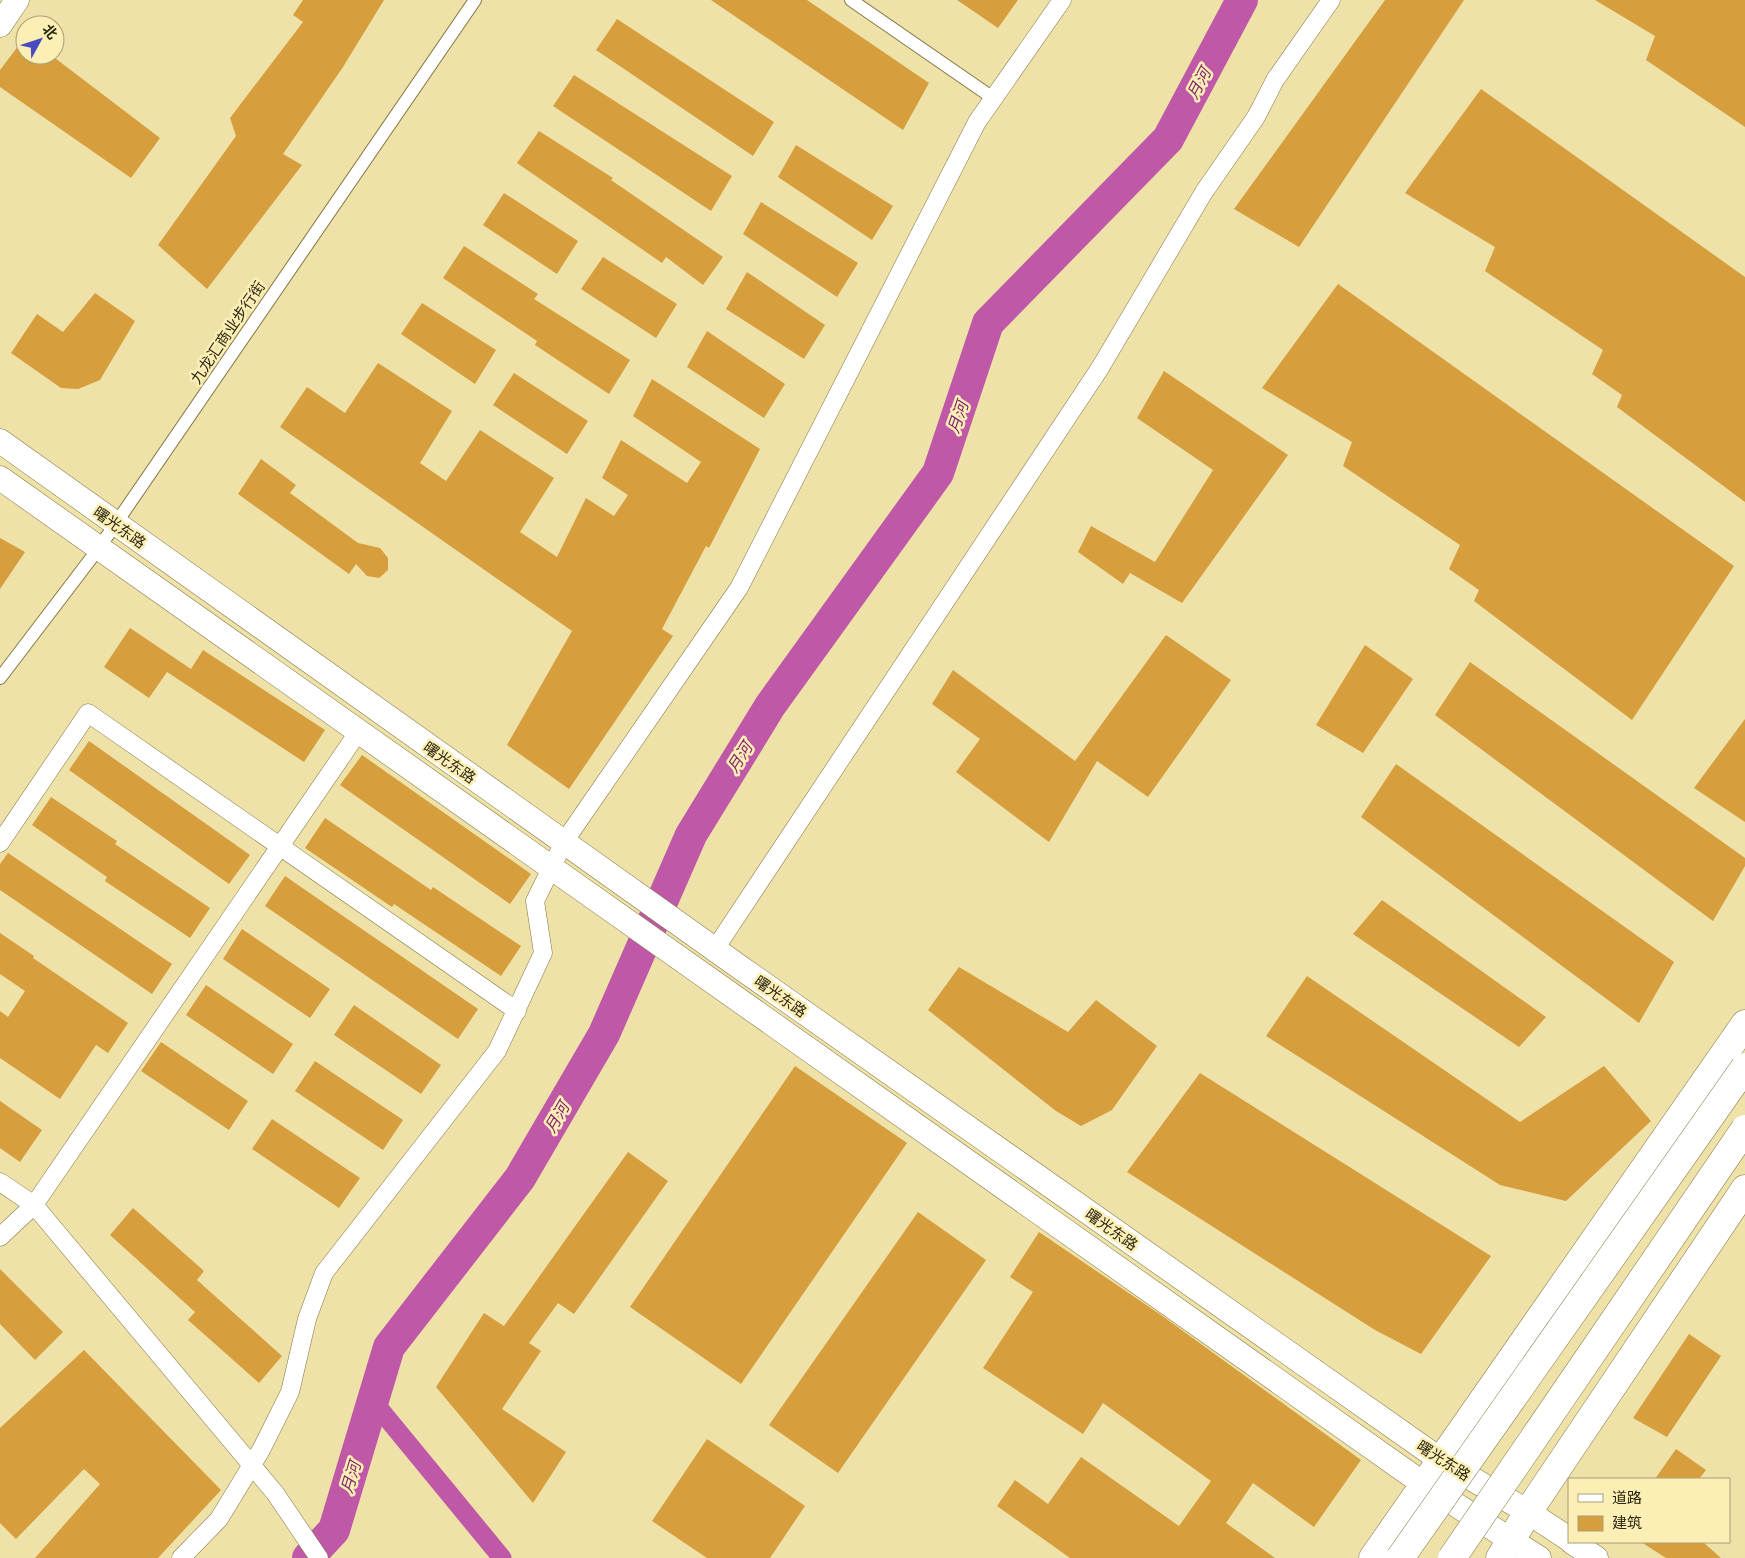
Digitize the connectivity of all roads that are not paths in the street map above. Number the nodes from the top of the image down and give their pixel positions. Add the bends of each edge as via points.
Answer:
1 (17, 0) edge
2 (475, 0) edge
3 (850, 0) edge
4 (1062, 0) edge
5 (1331, 0) edge
6 (0, 25) edge
7 (993, 98) junction
8 (0, 441) edge
9 (0, 478) edge
10 (115, 524) junction
11 (100, 548) junction
12 (0, 678) edge
13 (359, 731) junction
14 (564, 842) junction
15 (0, 843) edge
16 (280, 846) junction
17 (551, 870) junction
18 (715, 949) junction
19 (517, 1011) junction
20 (1745, 1024) edge
21 (1745, 1067) edge
22 (1745, 1129) edge
23 (0, 1182) edge
24 (1745, 1189) edge
25 (34, 1205) junction
26 (0, 1237) edge
27 (1442, 1461) junction
28 (251, 1465) junction
29 (1425, 1485) junction
30 (1528, 1512) junction
31 (1568, 1538) edge
32 (1574, 1543) edge
33 (1506, 1549) edge
34 (181, 1558) edge
35 (319, 1558) edge
36 (1373, 1558) edge
37 (1400, 1558) edge
38 (1452, 1558) edge
39 (1539, 1558) edge
40 (1596, 1558) edge

1 - 6 main road
2 - 10 street, 九龙汇商业步行街
3 - 7 street
4 - 7 street
5 - 18 street via 1275,80 1260,110 1204,192 1100,368
7 - 14 street via 976,122 739,588
8 - 10 main road, 曙光东路
9 - 11 main road, 曙光东路
10 - 11 street, 九龙汇商业步行街
10 - 14 main road, 曙光东路
11 - 12 street, 九龙汇商业步行街
11 - 13 main road, 曙光东路
13 - 16 street
13 - 17 main road, 曙光东路
14 - 17 street
14 - 18 main road, 曙光东路
15 - 16 street via 88,713
16 - 19 street
16 - 25 street
17 - 19 street via 535,901 543,953
17 - 29 main road, 曙光东路
18 - 27 main road, 曙光东路
19 - 28 street via 496,1050 324,1273 307,1319 290,1392
20 - 27 main road
21 - 37 main road, bridge
22 - 38 main road, bridge
23 - 25 street
24 - 30 main road
25 - 26 street
25 - 28 street
27 - 29 main road
27 - 30 main road, 曙光东路
28 - 34 street via 219,1519
28 - 35 street
29 - 33 main road, 曙光东路
29 - 36 main road
30 - 31 main road, 曙光东路
30 - 33 main road
32 - 40 main road
33 - 39 main road, 曙光东路

